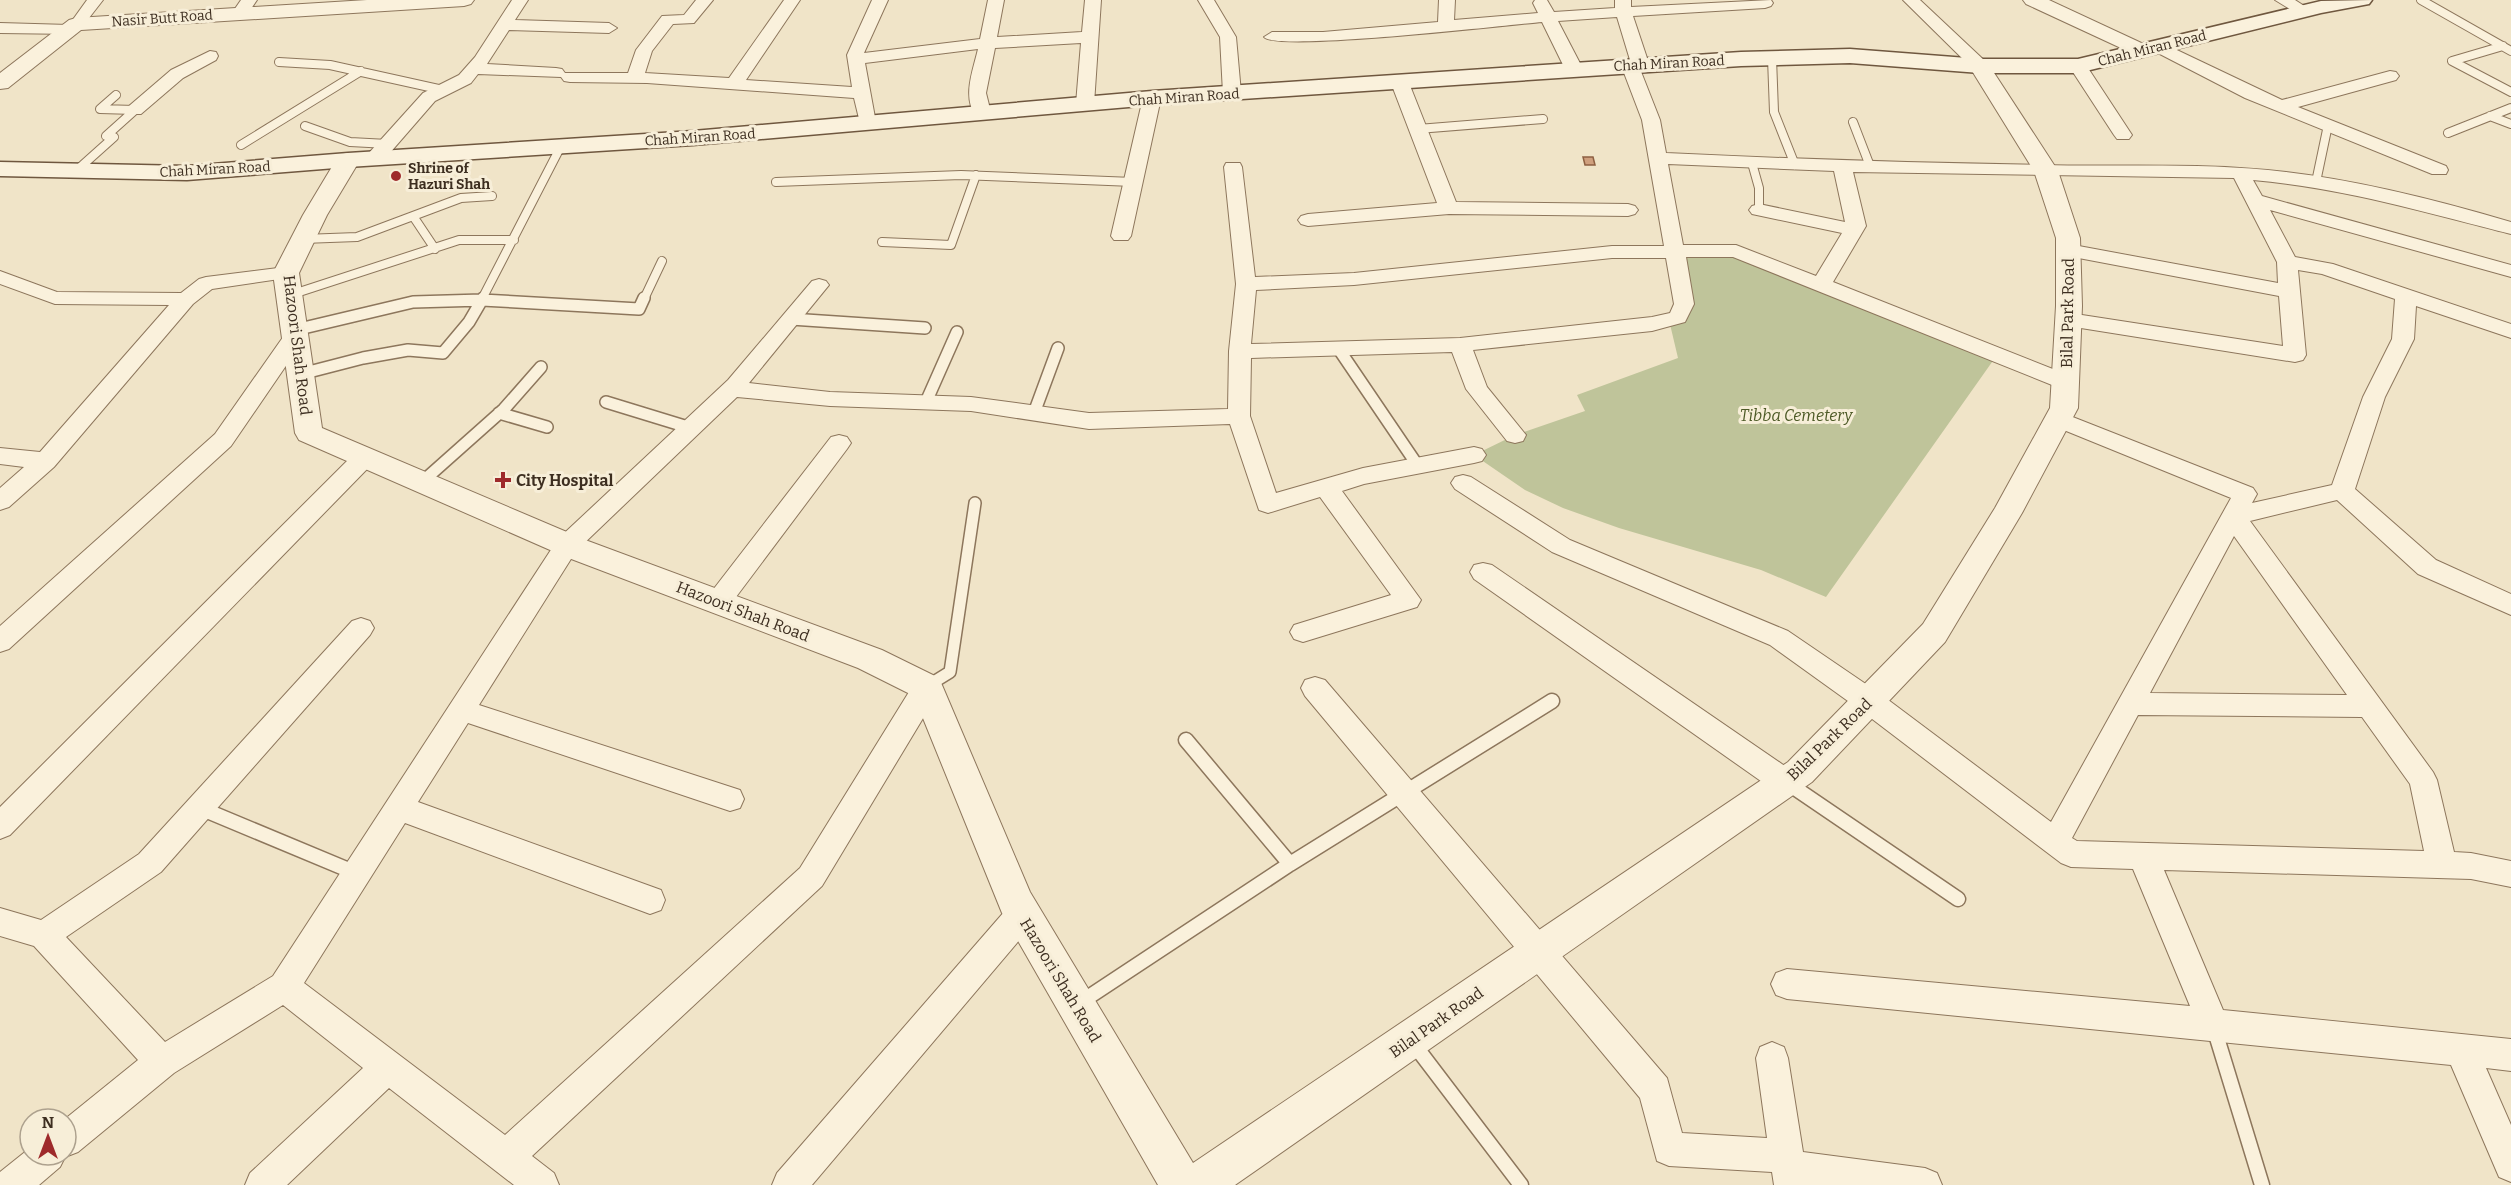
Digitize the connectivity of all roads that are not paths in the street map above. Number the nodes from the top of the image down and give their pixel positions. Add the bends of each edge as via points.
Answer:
1 (95, 0) edge
2 (464, 0) edge
3 (520, 0) edge
4 (705, 0) edge
5 (792, 0) edge
6 (880, 0) edge
7 (996, 0) edge
8 (1093, 0) edge
9 (1206, 0) edge
10 (1447, 0) edge
11 (1539, 0) edge
12 (1911, 0) edge
13 (2037, 0) edge
14 (2283, 0) edge
15 (2362, 0) edge
16 (2421, 0) edge
17 (414, 1) edge
18 (1765, 3) dead end
19 (244, 6) edge
20 (1623, 6) edge
21 (2304, 11) junction
22 (1548, 17) junction
23 (504, 25) junction
24 (1446, 26) junction
25 (72, 27) junction
26 (0, 28) edge
27 (609, 28) dead end
28 (1090, 37) junction
29 (1272, 37) dead end
30 (986, 44) junction
31 (2151, 49) junction
32 (2507, 49) edge
33 (210, 56) dead end
34 (1772, 58) junction
35 (856, 59) junction
36 (279, 62) dead end
37 (1635, 65) junction
38 (1980, 66) junction
39 (2078, 66) junction
40 (474, 69) junction
41 (1574, 69) junction
42 (361, 70) junction
43 (2390, 76) dead end
44 (635, 78) junction
45 (2, 79) edge
46 (1400, 83) junction
47 (734, 84) junction
48 (443, 90) junction
49 (2511, 92) edge
50 (863, 93) junction
51 (1232, 93) junction
52 (116, 95) dead end
53 (1152, 98) junction
54 (1085, 104) junction
55 (2281, 106) junction
56 (2511, 108) edge
57 (135, 110) junction
58 (982, 113) junction
59 (2490, 116) junction
60 (1543, 119) dead end
61 (1852, 122) dead end
62 (867, 123) junction
63 (2511, 124) edge
64 (2328, 125) junction
65 (304, 126) dead end
66 (1418, 129) junction
67 (2448, 133) dead end
68 (2123, 135) dead end
69 (241, 145) dead end
70 (561, 146) junction
71 (370, 154) junction
72 (1658, 158) junction
73 (1752, 163) junction
74 (1795, 165) junction
75 (1842, 166) junction
76 (1870, 166) junction
77 (1233, 167) dead end
78 (0, 169) edge
79 (2439, 170) dead end
80 (76, 171) junction
81 (2046, 171) junction
82 (2241, 174) junction
83 (976, 175) junction
84 (776, 182) dead end
85 (1133, 182) junction
86 (2316, 182) junction
87 (492, 196) dead end
88 (2255, 200) junction
89 (1449, 208) junction
90 (1628, 210) dead end
91 (1759, 210) joint
92 (413, 216) junction
93 (1308, 220) dead end
94 (2511, 228) edge
95 (1854, 230) junction
96 (1121, 236) dead end
97 (303, 239) junction
98 (514, 240) junction
99 (882, 242) dead end
100 (435, 249) junction
101 (2068, 250) junction
102 (1675, 251) junction
103 (662, 261) dead end
104 (2287, 262) junction
105 (2511, 271) edge
106 (0, 277) edge
107 (288, 284) junction
108 (1246, 284) junction
109 (819, 285) dead end
110 (1821, 285) junction
111 (2289, 291) junction
112 (2406, 295) junction
113 (186, 299) junction
114 (482, 300) junction
115 (791, 319) junction
116 (2069, 320) junction
117 (925, 328) dead end
118 (2511, 331) edge
119 (296, 332) junction
120 (957, 332) dead end
121 (1460, 345) junction
122 (1058, 348) dead end
123 (1338, 348) junction
124 (1240, 351) junction
125 (541, 368) dead end
126 (301, 374) junction
127 (2065, 382) junction
128 (732, 389) junction
129 (606, 402) dead end
130 (926, 402) junction
131 (499, 413) junction
132 (1034, 413) junction
133 (1239, 417) junction
134 (2057, 419) junction
135 (547, 427) dead end
136 (691, 428) junction
137 (1515, 435) dead end
138 (839, 443) dead end
139 (1474, 455) dead end
140 (0, 456) edge
141 (365, 457) junction
142 (46, 461) junction
143 (1418, 466) junction
144 (422, 482) junction
145 (1463, 483) dead end
146 (1326, 487) junction
147 (2342, 491) junction
148 (0, 501) edge
149 (975, 502) dead end
150 (2233, 516) junction
151 (567, 545) junction
152 (1483, 572) dead end
153 (2510, 600) edge
154 (718, 602) junction
155 (361, 628) dead end
156 (1303, 632) dead end
157 (0, 642) edge
158 (927, 687) junction
159 (1315, 688) dead end
160 (1552, 700) dead end
161 (1869, 700) junction
162 (2130, 704) junction
163 (2372, 706) junction
164 (462, 710) junction
165 (1186, 740) dead end
166 (1785, 782) junction
167 (1404, 794) junction
168 (730, 799) dead end
169 (200, 808) junction
170 (399, 808) junction
171 (0, 826) edge
172 (2055, 842) junction
173 (2143, 856) junction
174 (1290, 864) junction
175 (2442, 865) junction
176 (357, 873) junction
177 (2511, 874) edge
178 (1958, 899) dead end
179 (650, 900) dead end
180 (1022, 914) junction
181 (0, 922) edge
182 (44, 935) junction
183 (1537, 952) junction
184 (1787, 984) dead end
185 (284, 987) junction
186 (1076, 1005) junction
187 (2213, 1024) junction
188 (1411, 1040) junction
189 (2461, 1050) junction
190 (2511, 1055) edge
191 (1772, 1058) dead end
192 (162, 1062) junction
193 (388, 1067) junction
194 (78, 1130) edge
195 (506, 1157) junction
196 (2511, 1165) edge
197 (34, 1167) edge
198 (1789, 1169) edge
199 (12, 1185) edge
200 (262, 1185) edge
201 (542, 1185) edge
202 (789, 1185) edge
203 (1182, 1185) edge
204 (1198, 1185) edge
205 (1521, 1185) edge
206 (1925, 1185) edge
207 (2262, 1185) edge

1 - 25 street
2 - 17 street, Nasir Butt Road
3 - 23 street
4 - 44 street via 688,20 668,19 644,50
5 - 47 street
6 - 35 street
7 - 30 street
8 - 28 street
9 - 51 street via 1228,37
10 - 24 street
11 - 22 street
12 - 38 street
13 - 31 street
14 - 21 street
15 - 21 main road, Chah Miran Road
16 - 32 lane
17 - 19 street, Nasir Butt Road
18 - 20 street
19 - 25 street, Nasir Butt Road
20 - 22 street
20 - 37 street
21 - 31 main road, Chah Miran Road
22 - 24 street
22 - 41 street
23 - 27 street
23 - 40 street
24 - 29 street via 1323,37
25 - 26 street
25 - 45 street
28 - 30 street
28 - 54 street
30 - 35 street
30 - 58 street via 977,93
31 - 39 main road, Chah Miran Road
31 - 55 street
32 - 49 lane via 2452,61
33 - 57 street via 177,74
34 - 37 main road, Chah Miran Road
34 - 38 main road, Chah Miran Road via 1850,56
34 - 74 lane via 1774,112
35 - 50 street
36 - 42 lane
37 - 41 main road, Chah Miran Road
37 - 72 street
38 - 39 main road, Chah Miran Road
38 - 81 street, Bilal Park Road
39 - 68 street
40 - 44 street
40 - 48 street via 465,79
41 - 46 main road, Chah Miran Road
42 - 48 lane
42 - 69 lane
43 - 55 street
44 - 47 street
46 - 51 main road, Chah Miran Road
46 - 66 street
47 - 50 street
48 - 71 street via 429,97
50 - 62 street
51 - 53 main road, Chah Miran Road
52 - 57 lane via 100,109
53 - 54 main road, Chah Miran Road
53 - 85 street
54 - 58 main road, Chah Miran Road
55 - 64 street
56 - 59 lane
57 - 80 lane via 106,136 114,137
58 - 62 main road, Chah Miran Road
59 - 63 lane
59 - 67 lane
60 - 66 lane
61 - 76 lane
62 - 70 main road, Chah Miran Road
64 - 79 street
64 - 86 lane
65 - 71 lane via 350,142
66 - 89 street
70 - 71 main road, Chah Miran Road
70 - 98 lane
71 - 80 main road, Chah Miran Road via 187,173
71 - 97 street, Hazoori Shah Road
72 - 73 street
72 - 102 street
73 - 74 street
73 - 91 lane via 1759,188
74 - 75 street
75 - 76 street
75 - 95 street
76 - 81 street
77 - 108 street
78 - 80 main road, Chah Miran Road
81 - 82 street via 2142,169
81 - 101 street, Bilal Park Road via 2068,238
82 - 86 street
82 - 88 street
83 - 84 lane
83 - 85 lane
83 - 99 lane via 951,245
85 - 96 street
86 - 94 street via 2431,204
87 - 92 lane via 461,198
88 - 104 street
88 - 105 street
89 - 90 street
89 - 93 street
91 - 95 street
92 - 97 lane via 357,237
92 - 100 lane
95 - 110 street
97 - 107 street, Hazoori Shah Road
98 - 100 lane via 459,240
98 - 114 lane
100 - 107 lane
101 - 111 street
101 - 116 street, Bilal Park Road
102 - 108 street via 1612,252 1354,279
102 - 110 street via 1736,251
102 - 121 street via 1684,304 1678,317 1652,324
103 - 114 lane via 639,309
104 - 111 street
104 - 112 street via 2326,268
106 - 113 street via 55,298
107 - 113 street via 206,283
107 - 119 street, Hazoori Shah Road
108 - 124 street
109 - 115 street
110 - 127 street
111 - 116 street via 2295,355
112 - 118 street
112 - 147 street via 2403,339 2374,397
113 - 142 street
114 - 119 lane via 413,302
114 - 126 lane via 443,353 408,350
115 - 117 lane
115 - 128 street
116 - 127 street, Bilal Park Road
119 - 126 street, Hazoori Shah Road
119 - 157 street via 223,440
120 - 130 lane
121 - 123 street
121 - 137 street via 1477,389
122 - 132 lane
123 - 124 street
123 - 143 lane
124 - 133 street
125 - 131 lane
126 - 141 street, Hazoori Shah Road via 309,433
127 - 134 street, Bilal Park Road via 2064,408
128 - 130 street via 830,399
128 - 136 street
129 - 136 lane
130 - 132 street
131 - 135 lane
131 - 144 lane
132 - 133 street via 1089,422
133 - 146 street via 1268,504
134 - 150 street via 2245,494
134 - 161 street, Bilal Park Road via 2007,513 1934,633
136 - 151 street
138 - 154 street
139 - 143 street
140 - 142 street
141 - 144 street, Hazoori Shah Road
141 - 171 street
142 - 148 street
143 - 146 street
144 - 151 street, Hazoori Shah Road
145 - 161 street via 1561,546 1779,638
146 - 156 street via 1408,600
147 - 150 street
147 - 153 street via 2427,567
149 - 158 lane via 950,672
150 - 162 street
150 - 163 street
151 - 154 street, Hazoori Shah Road
151 - 164 street
152 - 166 street
154 - 158 street, Hazoori Shah Road via 870,659
155 - 169 street
158 - 180 street, Hazoori Shah Road
158 - 195 street via 811,877
159 - 167 street
160 - 167 lane
161 - 166 street, Bilal Park Road via 1800,772
161 - 172 street
162 - 163 street
162 - 172 street
163 - 175 street via 2423,780
164 - 168 street
164 - 170 street
165 - 174 lane
166 - 178 lane
166 - 183 street, Bilal Park Road
167 - 174 lane
167 - 183 street
169 - 176 lane
169 - 182 street via 150,863
170 - 176 street
170 - 179 street
172 - 173 street via 2071,854
173 - 175 street
173 - 187 street
174 - 186 lane
175 - 177 street
176 - 185 street
180 - 186 street, Hazoori Shah Road
180 - 202 street
181 - 182 street
182 - 192 street
183 - 188 street, Bilal Park Road
183 - 198 street via 1655,1090 1669,1149
184 - 187 street
185 - 192 street
185 - 193 street
186 - 203 street, Hazoori Shah Road
187 - 189 street
187 - 207 lane
188 - 204 street, Bilal Park Road
188 - 205 lane
189 - 190 street
189 - 196 street
191 - 198 street
192 - 194 street
193 - 195 street
193 - 200 street
195 - 201 street
197 - 199 street
198 - 206 street

